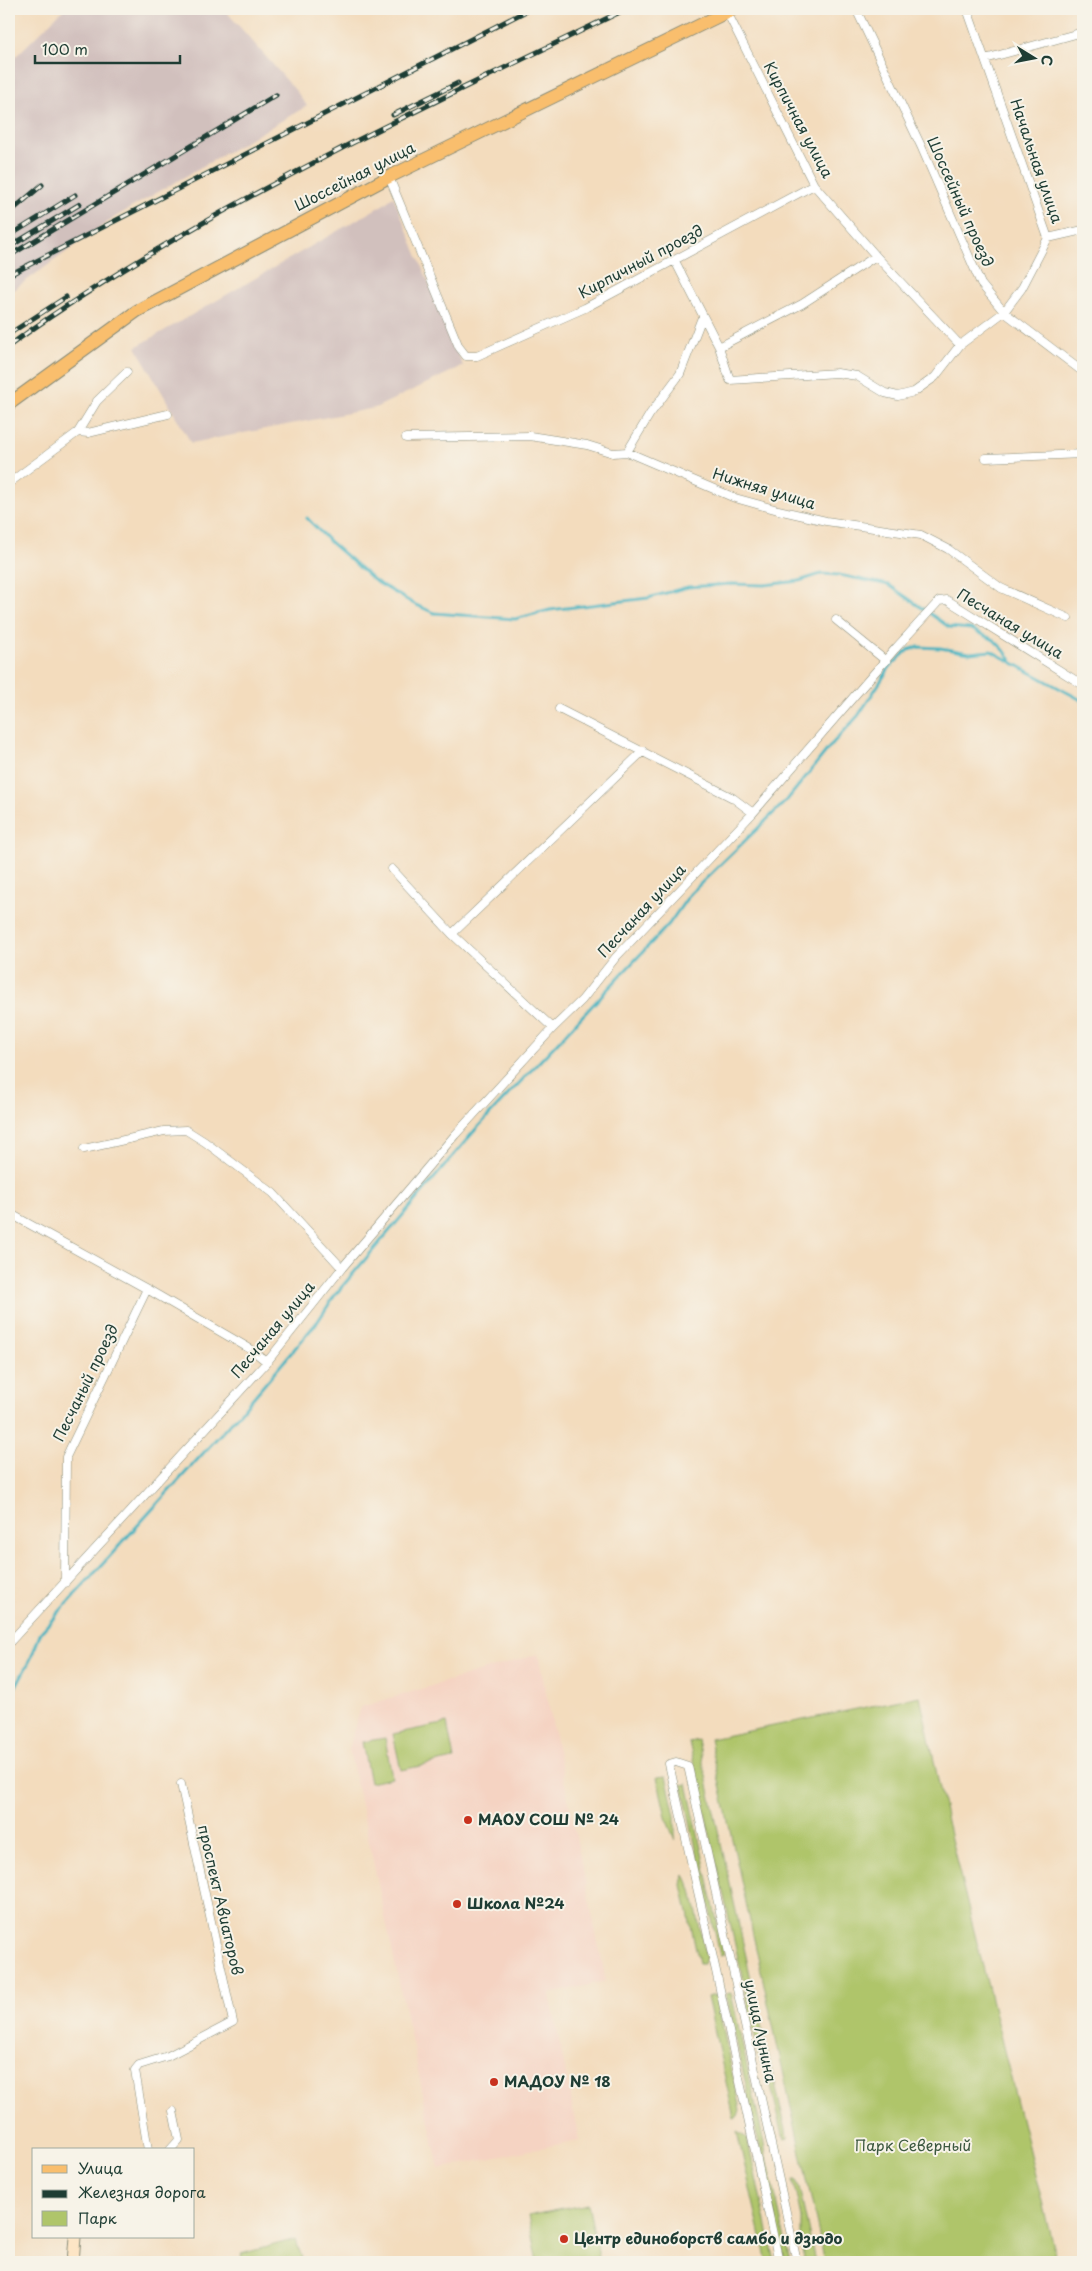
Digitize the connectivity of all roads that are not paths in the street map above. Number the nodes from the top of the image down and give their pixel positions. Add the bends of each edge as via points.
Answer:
1 (856, 9) edge
2 (967, 9) edge
3 (730, 10) edge
4 (1083, 32) edge
5 (986, 59) junction
6 (389, 177) junction
7 (814, 185) junction
8 (1083, 230) edge
9 (1048, 238) junction
10 (876, 256) junction
11 (675, 261) junction
12 (1004, 312) junction
13 (704, 318) junction
14 (960, 345) junction
15 (719, 347) junction
16 (127, 372) dead end
17 (1083, 372) edge
18 (9, 404) edge
19 (168, 414) dead end
20 (78, 432) junction
21 (406, 438) dead end
22 (627, 452) junction
23 (1083, 454) edge
24 (986, 458) dead end
25 (9, 483) edge
26 (1068, 618) dead end
27 (836, 620) dead end
28 (886, 661) junction
29 (1083, 685) edge
30 (559, 709) dead end
31 (644, 751) junction
32 (753, 813) junction
33 (392, 869) dead end
34 (452, 934) junction
35 (553, 1028) junction
36 (84, 1149) dead end
37 (9, 1213) edge
38 (342, 1268) junction
39 (147, 1288) junction
40 (267, 1362) junction
41 (65, 1583) junction
42 (9, 1643) edge
43 (181, 1784) dead end
44 (732, 1967) junction
45 (716, 1971) junction
46 (173, 2112) dead end
47 (148, 2148) edge
48 (172, 2148) edge
49 (75, 2238) edge
50 (73, 2262) edge
51 (779, 2262) edge
52 (797, 2262) edge

1 - 12 street, Шоссейный проезд via 981,284
2 - 5 street, Начальная улица
3 - 6 main road, Шоссейная улица
3 - 7 street, Кирпичная улица
4 - 5 street
5 - 9 street, Начальная улица
6 - 11 street, Кирпичный проезд via 459,347 466,356 477,356 585,308
6 - 18 main road, Шоссейная улица via 137,311
7 - 10 street, Кирпичная улица
7 - 11 street, Кирпичный проезд
8 - 9 street
9 - 12 street via 1022,288
10 - 14 street, Кирпичная улица
10 - 15 street via 802,304
11 - 13 street
12 - 14 street
12 - 17 street, Шоссейный проезд
13 - 15 street
13 - 22 street via 680,374
14 - 15 street via 935,377 914,392 898,396 885,393 857,376 837,373 730,380
16 - 20 street via 97,401
19 - 20 street
20 - 25 street
21 - 22 street, Нижняя улица via 530,436 587,445 613,453
22 - 26 street, Нижняя улица via 735,498 826,522 921,535 948,548 1001,588
23 - 24 street
27 - 28 street
28 - 29 street, Песчаная улица via 935,604 947,600
28 - 32 street, Песчаная улица
30 - 31 street
31 - 32 street via 733,798
31 - 34 street
32 - 35 street, Песчаная улица
33 - 34 street
34 - 35 street
35 - 38 street, Песчаная улица via 455,1135
36 - 38 street via 164,1131 186,1130 273,1192
37 - 39 street
38 - 40 street, Песчаная улица
39 - 40 street
39 - 41 street, Песчаный проезд via 66,1457
40 - 41 street, Песчаная улица
41 - 42 street, Песчаная улица
43 - 47 street, проспект Авиаторов via 233,2022 168,2056 139,2065 135,2070
44 - 45 street, улица Лунина
44 - 45 street via 688,1766 676,1762 669,1764
44 - 52 street, улица Лунина
45 - 51 street, улица Лунина
46 - 48 street via 179,2140
49 - 50 street

